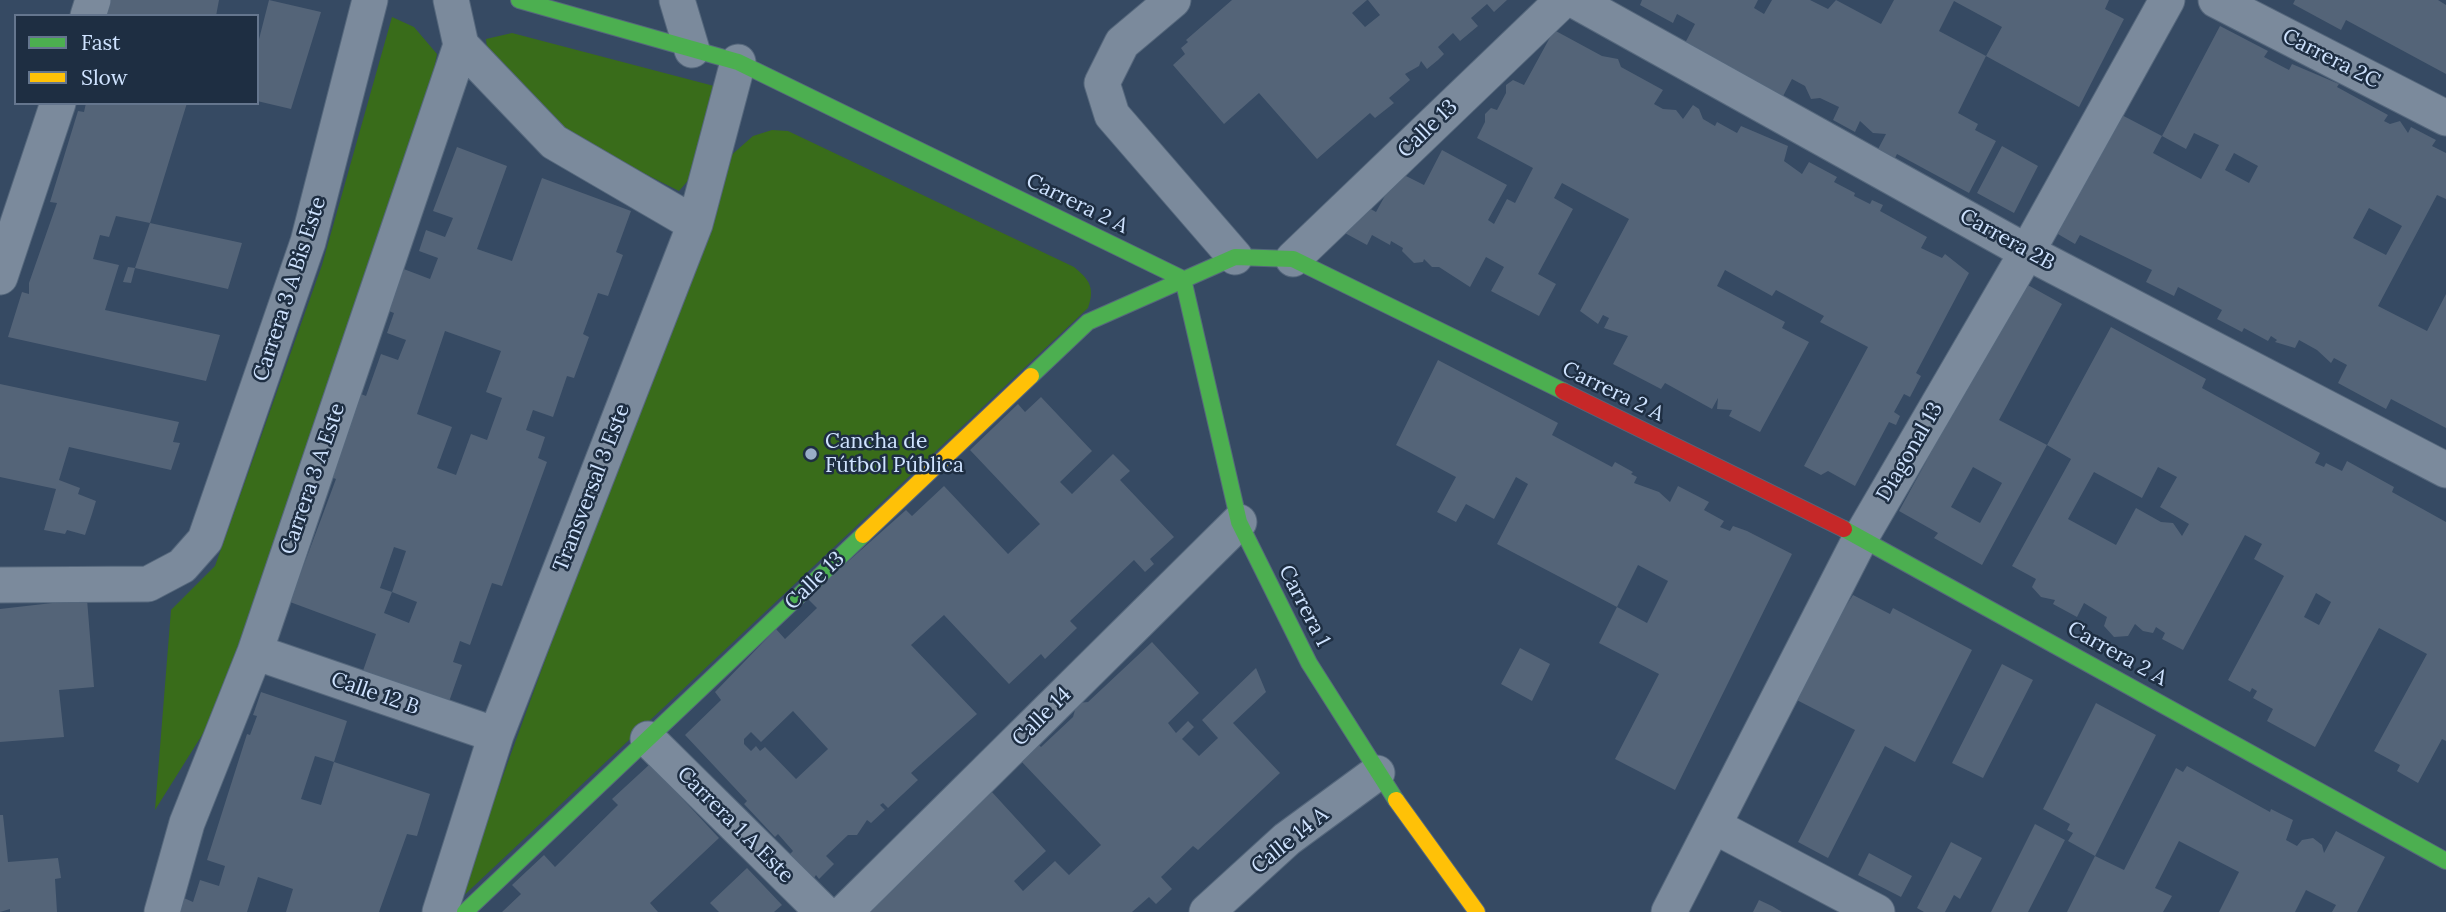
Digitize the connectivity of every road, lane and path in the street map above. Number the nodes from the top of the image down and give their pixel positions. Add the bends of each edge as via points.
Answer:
1 (370, 0) edge
2 (451, 0) edge
3 (519, 0) edge
4 (677, 0) edge
5 (1173, 0) edge
6 (1563, 0) edge
7 (1574, 0) edge
8 (2168, 0) edge
9 (2216, 0) edge
10 (461, 45) junction
11 (692, 50) junction
12 (738, 62) junction
13 (57, 105) edge
14 (2446, 118) edge
15 (695, 224) junction
16 (2027, 252) junction
17 (1235, 257) junction
18 (1293, 259) junction
19 (0, 277) edge
20 (1184, 279) junction
21 (2446, 470) edge
22 (1238, 522) junction
23 (1861, 537) junction
24 (0, 584) edge
25 (254, 652) junction
26 (496, 735) junction
27 (648, 739) junction
28 (1377, 773) junction
29 (1714, 827) junction
30 (2446, 861) edge
31 (1466, 908) edge
32 (162, 912) edge
33 (440, 912) edge
34 (465, 912) edge
35 (822, 912) edge
36 (845, 912) edge
37 (1207, 912) edge
38 (1669, 912) edge
39 (1877, 912) edge

1 - 24 street, Carrera 3 A Bis Este via 308,242 205,540 182,566 148,584
2 - 10 street
3 - 11 street, Carrera 2 A
4 - 11 street
5 - 17 street via 1122,43 1102,83 1112,115
6 - 18 street, Calle 13
7 - 16 street, Carrera 2B
8 - 16 street, Diagonal 13
9 - 14 street, Carrera 2C
10 - 15 street via 554,142
10 - 25 street, Carrera 3 A Este
11 - 12 street, Carrera 2 A
12 - 15 street, Transversal 3 Este
12 - 20 street, Carrera 2 A
13 - 19 street
15 - 26 street, Transversal 3 Este
16 - 21 street, Carrera 2B
16 - 23 street, Diagonal 13
17 - 18 street, Carrera 2 A
17 - 20 street, Carrera 2 A
18 - 23 street, Carrera 2 A
20 - 22 street, Carrera 1
20 - 27 street, Calle 13 via 1088,322
22 - 28 street, Carrera 1 via 1309,663
22 - 36 street, Calle 14
23 - 29 street, Diagonal 13
23 - 30 street, Carrera 2 A
25 - 26 street, Calle 12 B
25 - 32 street, Carrera 3 A Este via 187,823
26 - 33 street, Transversal 3 Este
27 - 34 street, Calle 13
27 - 35 street, Carrera 1 A Este
28 - 31 street, Carrera 1
28 - 37 street, Calle 14 A via 1287,839
29 - 38 street, Diagonal 13
29 - 39 street

